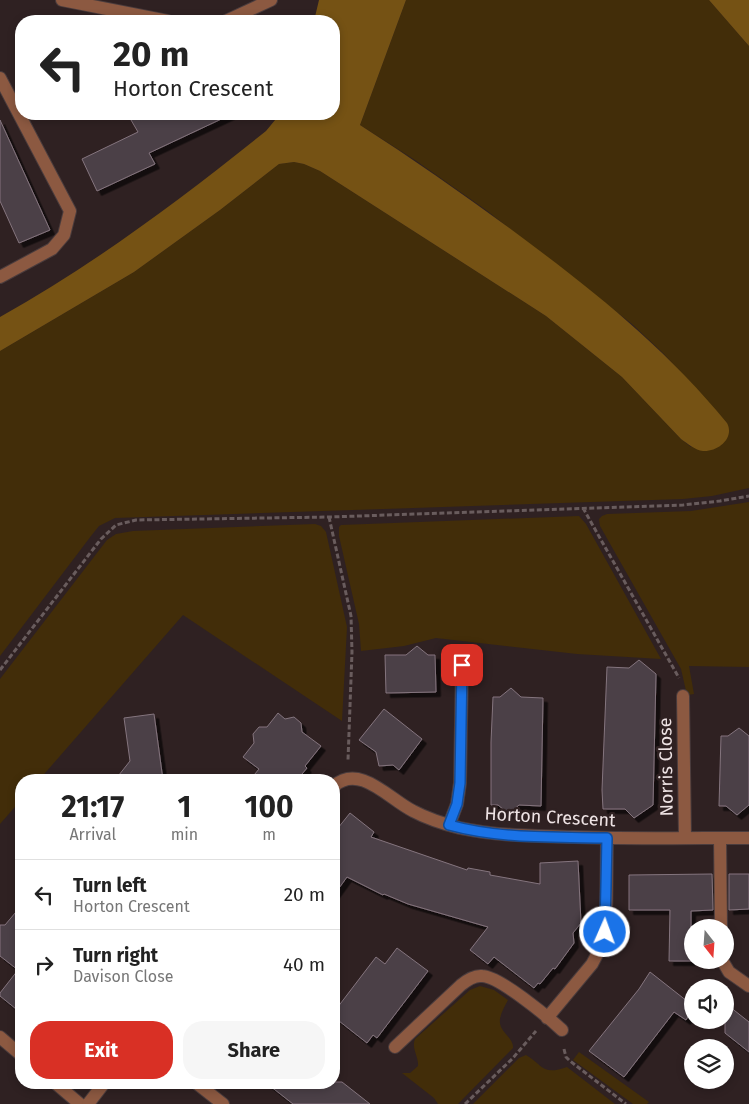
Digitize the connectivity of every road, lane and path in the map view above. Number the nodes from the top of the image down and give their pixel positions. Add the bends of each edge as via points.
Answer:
1 (62, 0) edge
2 (271, 0) edge
3 (138, 15) edge
4 (239, 15) edge
5 (0, 78) edge
6 (15, 106) edge
7 (22, 120) edge
8 (0, 278) edge
9 (749, 496) edge
10 (583, 508) junction
11 (329, 517) junction
12 (462, 665) dead end
13 (0, 670) edge
14 (683, 696) joint
15 (347, 778) junction
16 (340, 782) edge
17 (449, 825) junction
18 (607, 838) junction
19 (685, 838) junction
20 (720, 838) junction
21 (749, 838) edge
22 (721, 919) edge
23 (728, 969) edge
24 (749, 986) edge
25 (547, 1018) junction
26 (562, 1030) joint
27 (0, 1038) edge
28 (395, 1046) dead end
29 (15, 1050) edge
30 (62, 1089) edge
31 (100, 1089) edge
32 (204, 1089) edge
33 (80, 1104) edge
34 (88, 1104) edge
35 (223, 1104) edge
36 (465, 1104) edge
37 (626, 1104) edge

1 - 3 street
2 - 4 street
5 - 6 street
7 - 8 street via 70,211 64,235 52,249
9 - 10 path via 697,504
10 - 11 path
10 - 14 path via 676,671
11 - 13 path via 136,520 116,525 101,538
11 - 15 path via 352,622
12 - 17 street via 460,783
14 - 19 street, Norris Close
15 - 16 street
15 - 17 street, Horton Crescent via 369,783 413,811
17 - 18 street, Horton Crescent via 506,835
18 - 19 street, Horton Crescent
18 - 25 street via 603,943 592,964
19 - 20 street, Horton Crescent
20 - 21 street, Horton Crescent
20 - 22 street
23 - 24 street
25 - 26 street
25 - 28 street via 496,979 481,976 466,980
25 - 36 path
26 - 37 path via 566,1057
27 - 29 street
30 - 33 street
31 - 34 street
32 - 35 street

